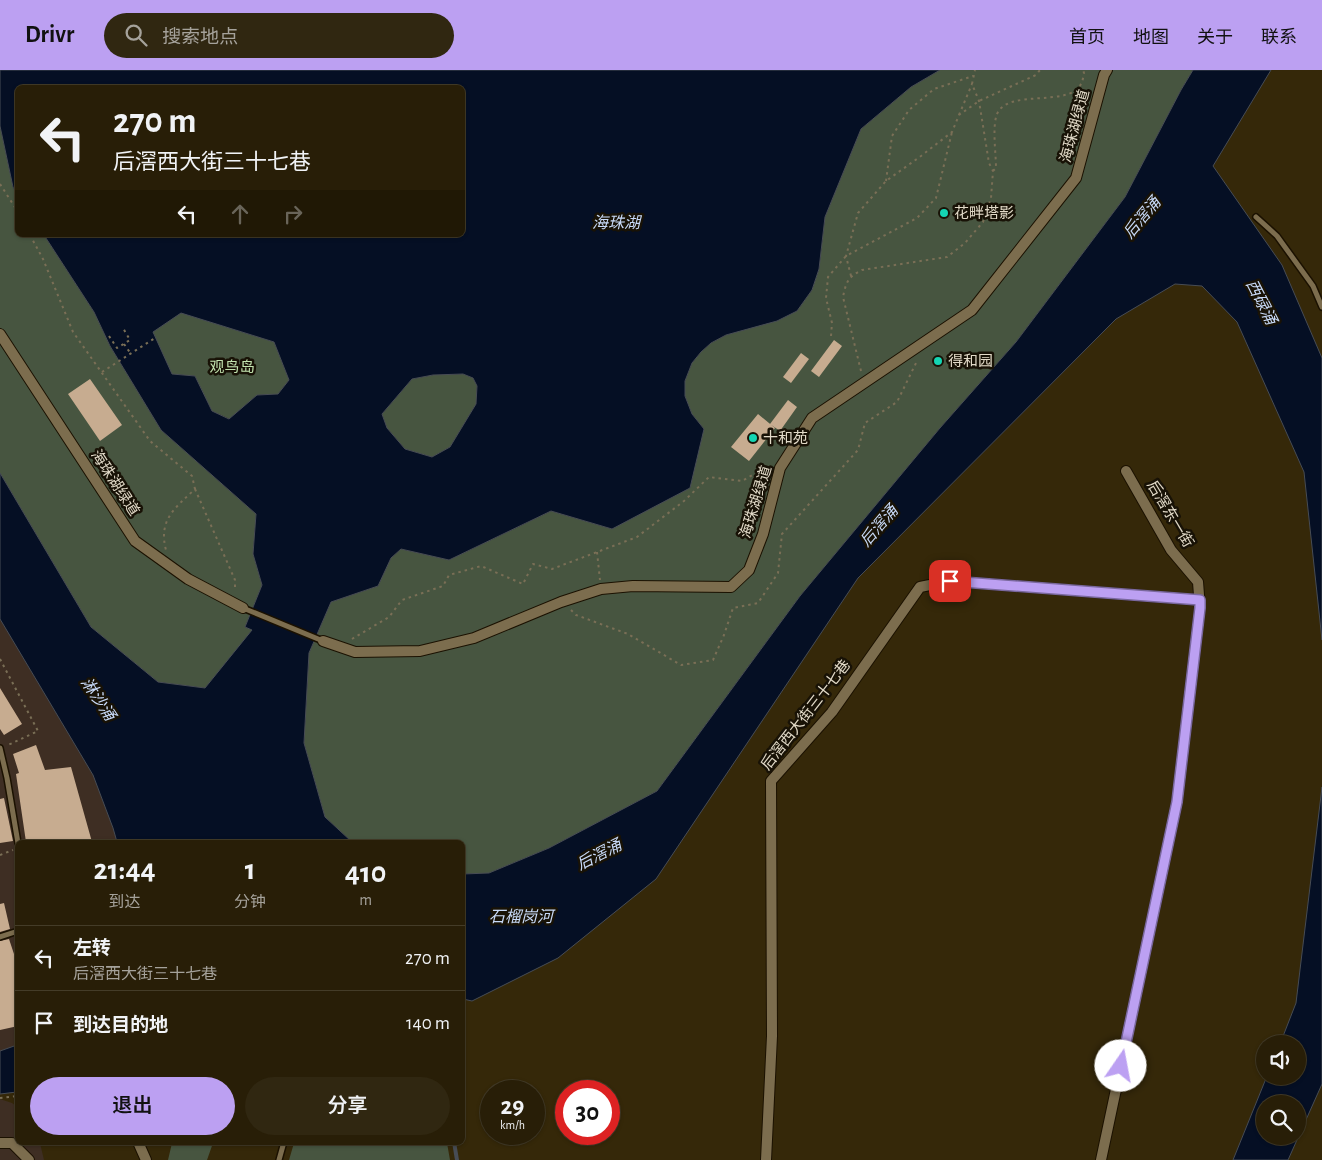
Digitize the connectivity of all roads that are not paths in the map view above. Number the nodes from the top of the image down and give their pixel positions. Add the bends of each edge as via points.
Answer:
1 (1107, 70) edge
2 (1256, 217) dead end
3 (1322, 307) edge
4 (0, 334) edge
5 (1126, 470) dead end
6 (1200, 600) junction
7 (239, 605) joint
8 (323, 640) joint
9 (0, 748) edge
10 (17, 840) edge
11 (15, 932) edge
12 (0, 937) edge
13 (0, 1143) edge
14 (139, 1145) edge
15 (283, 1145) edge
16 (29, 1160) edge
17 (146, 1160) edge
18 (278, 1160) edge
19 (766, 1160) edge
20 (1101, 1160) edge

1 - 8 street, 海珠湖绿道 via 1076,178 972,310 812,418 780,468 763,534 749,570 731,587 633,586 601,589 474,638 420,651 355,652
2 - 3 lane via 1277,236 1313,286
4 - 7 street, 海珠湖绿道 via 135,541 188,579
5 - 6 street, 后滘东一街 via 1171,550 1198,582
6 - 19 street, 后滘西大街三十七巷 via 950,581 920,587 832,712 771,782 772,1036
6 - 20 street, 后滘东一街 via 1177,802
7 - 8 lane
9 - 10 lane
11 - 12 lane
13 - 16 street via 12,1143
14 - 17 street
15 - 18 lane

